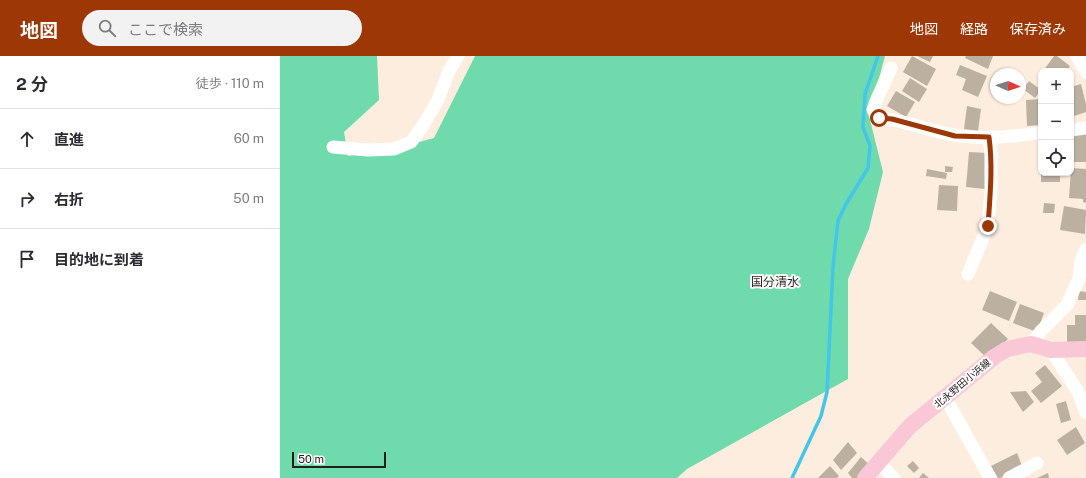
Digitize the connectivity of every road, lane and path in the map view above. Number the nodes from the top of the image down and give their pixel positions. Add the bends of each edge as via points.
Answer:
1 (458, 56) edge
2 (1077, 56) edge
3 (891, 68) dead end
4 (1086, 72) edge
5 (1086, 128) edge
6 (1074, 130) edge
7 (1038, 134) edge
8 (989, 137) junction
9 (333, 147) dead end
10 (1086, 250) edge
11 (968, 274) dead end
12 (1031, 344) junction
13 (1086, 349) edge
14 (1051, 350) junction
15 (945, 397) junction
16 (1086, 413) edge
17 (879, 463) junction
18 (1037, 463) dead end
19 (865, 478) edge
20 (894, 478) edge
21 (990, 478) edge
22 (1009, 478) edge

1 - 9 street via 449,70 437,102 411,142 394,149
2 - 4 street
3 - 8 street via 873,110 879,118 892,119 955,136
5 - 6 street
7 - 8 street
8 - 11 street via 991,183 988,226
10 - 12 street via 1079,278 1067,305
12 - 14 main road, 北永野田小浜線
12 - 15 main road, 北永野田小浜線 via 1007,349 994,357
13 - 14 main road, 北永野田小浜線
14 - 16 street via 1078,392
15 - 17 main road, 北永野田小浜線 via 910,426
15 - 21 street
17 - 19 main road, 北永野田小浜線
17 - 20 street
18 - 22 street

